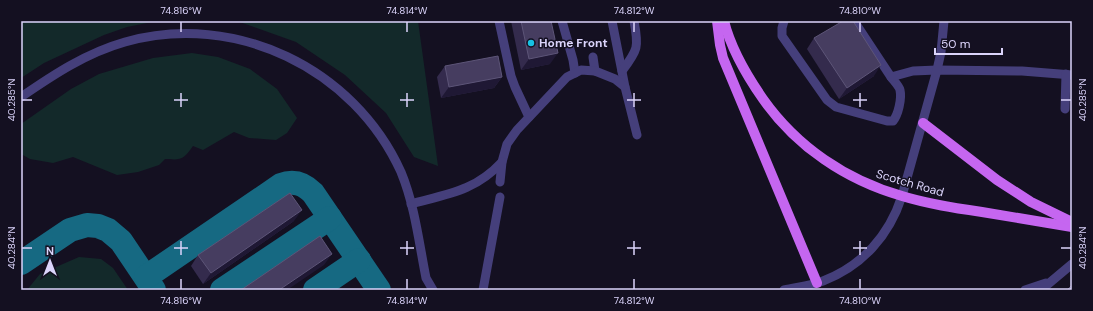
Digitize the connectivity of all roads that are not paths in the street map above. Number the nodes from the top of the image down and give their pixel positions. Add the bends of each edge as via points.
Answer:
1 (499, 21) edge
2 (562, 21) edge
3 (612, 21) edge
4 (634, 21) edge
5 (718, 21) edge
6 (724, 21) edge
7 (784, 21) edge
8 (854, 21) edge
9 (944, 21) edge
10 (593, 56) dead end
11 (937, 70) junction
12 (595, 71) junction
13 (622, 71) junction
14 (575, 73) junction
15 (1069, 74) edge
16 (891, 77) junction
17 (625, 87) junction
18 (21, 97) edge
19 (1065, 109) dead end
20 (529, 117) junction
21 (923, 123) junction
22 (637, 135) dead end
23 (502, 162) junction
24 (500, 182) dead end
25 (902, 196) junction
26 (500, 197) dead end
27 (412, 204) junction
28 (1072, 222) edge
29 (1072, 227) edge
30 (1072, 264) edge
31 (1050, 282) junction
32 (818, 286) edge
33 (433, 290) edge
34 (483, 290) edge
35 (784, 290) edge
36 (1025, 290) edge
37 (1041, 290) edge

1 - 20 street via 511,76
2 - 14 street
3 - 13 street
4 - 13 street via 638,44
5 - 32 main road via 723,58
6 - 25 main road, Scotch Road via 745,70 787,129 838,169 876,188
7 - 16 street via 782,36 827,100 836,107 893,121 901,96 900,89
8 - 16 street
9 - 11 street via 942,52
10 - 12 street
11 - 15 street
11 - 16 street via 913,71
11 - 21 street
12 - 14 street via 581,70
12 - 17 street via 615,79
13 - 17 street
14 - 20 street via 567,77
15 - 19 street
17 - 22 street
18 - 27 street via 86,57 137,39 170,34 201,34 251,43 311,69 348,98 377,131 390,151
20 - 23 street via 507,144
21 - 25 street
21 - 28 main road via 996,180 1031,202
23 - 24 street
23 - 27 street via 486,178 464,190
25 - 29 main road, Scotch Road via 945,206
25 - 32 street via 890,225 870,252 851,267
26 - 34 street
27 - 33 street via 426,278
30 - 31 street
31 - 36 street
31 - 37 street
32 - 35 street

